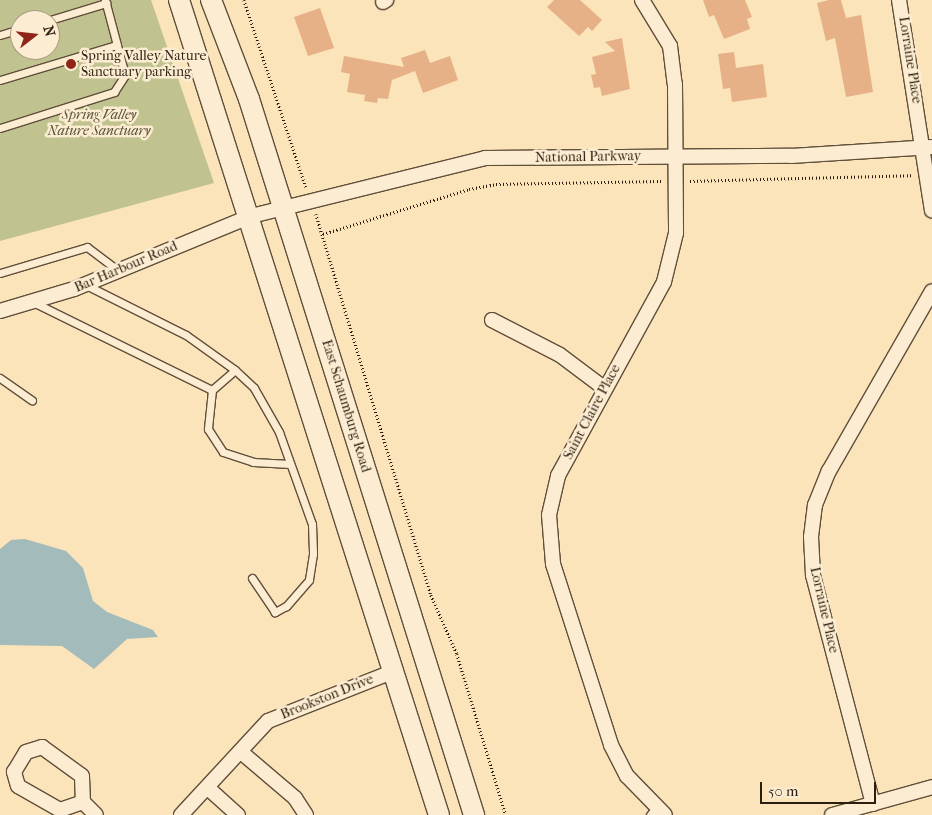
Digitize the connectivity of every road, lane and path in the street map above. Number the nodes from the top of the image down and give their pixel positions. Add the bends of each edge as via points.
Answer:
1 (179, 0) edge
2 (211, 0) edge
3 (244, 0) edge
4 (642, 0) edge
5 (899, 0) edge
6 (105, 2) edge
7 (60, 17) edge
8 (117, 45) junction
9 (0, 80) edge
10 (0, 128) edge
11 (928, 148) edge
12 (677, 156) junction
13 (300, 170) dead end
14 (927, 172) junction
15 (676, 181) junction
16 (284, 208) junction
17 (932, 210) edge
18 (251, 216) junction
19 (118, 270) junction
20 (0, 273) edge
21 (85, 285) junction
22 (932, 291) edge
23 (32, 302) junction
24 (0, 311) edge
25 (492, 320) dead end
26 (235, 370) junction
27 (0, 378) edge
28 (604, 388) junction
29 (212, 390) junction
30 (32, 400) dead end
31 (290, 464) junction
32 (252, 578) dead end
33 (394, 671) junction
34 (241, 752) junction
35 (932, 787) edge
36 (209, 789) junction
37 (83, 802) junction
38 (873, 804) junction
39 (657, 812) edge
40 (96, 815) edge
41 (181, 815) edge
42 (238, 815) edge
43 (306, 815) edge
44 (439, 815) edge
45 (474, 815) edge
46 (506, 815) edge
47 (832, 815) edge

1 - 18 main road
2 - 16 main road, East Schaumburg Road via 249,99
3 - 13 path
4 - 12 street, Saint Claire Place via 670,46
5 - 11 street, Lorraine Place
6 - 7 lane
6 - 8 lane
8 - 9 lane
8 - 10 lane via 124,75 114,92
11 - 12 street, National Parkway via 791,156
11 - 14 street, Lorraine Place
12 - 15 street, Saint Claire Place
12 - 16 street, National Parkway via 485,158
14 - 15 path via 897,178
14 - 17 street, Lorraine Place
15 - 28 street, Saint Claire Place via 676,233 664,282
15 - 46 path via 496,184 469,189 324,234 428,586 456,654
16 - 18 street, National Parkway
16 - 45 main road, East Schaumburg Road
18 - 19 street, Bar Harbour Road
18 - 33 main road
19 - 20 lane via 87,247
19 - 21 street, Bar Harbour Road
21 - 23 street, Bar Harbour Road
21 - 26 lane via 186,335
22 - 38 street, Lorraine Place via 829,471 815,505 811,537 813,575
23 - 24 street, Bar Harbour Road
23 - 29 lane
25 - 28 street via 560,355
26 - 29 lane
26 - 31 lane via 254,388 279,432
27 - 30 lane
28 - 39 street, Saint Claire Place via 558,476 549,515 553,564 611,745 627,776
29 - 31 lane via 208,430 224,452 253,462
31 - 32 lane via 312,524 309,580 286,606 275,612
33 - 34 street, Brookston Drive via 268,721
33 - 44 main road
34 - 36 street, Brookston Drive
34 - 43 street via 295,798
35 - 38 street
36 - 41 street, Brookston Drive
36 - 42 street
37 - 37 street via 82,776 42,747 26,752 14,772 18,786 60,810
37 - 40 street
38 - 47 street

